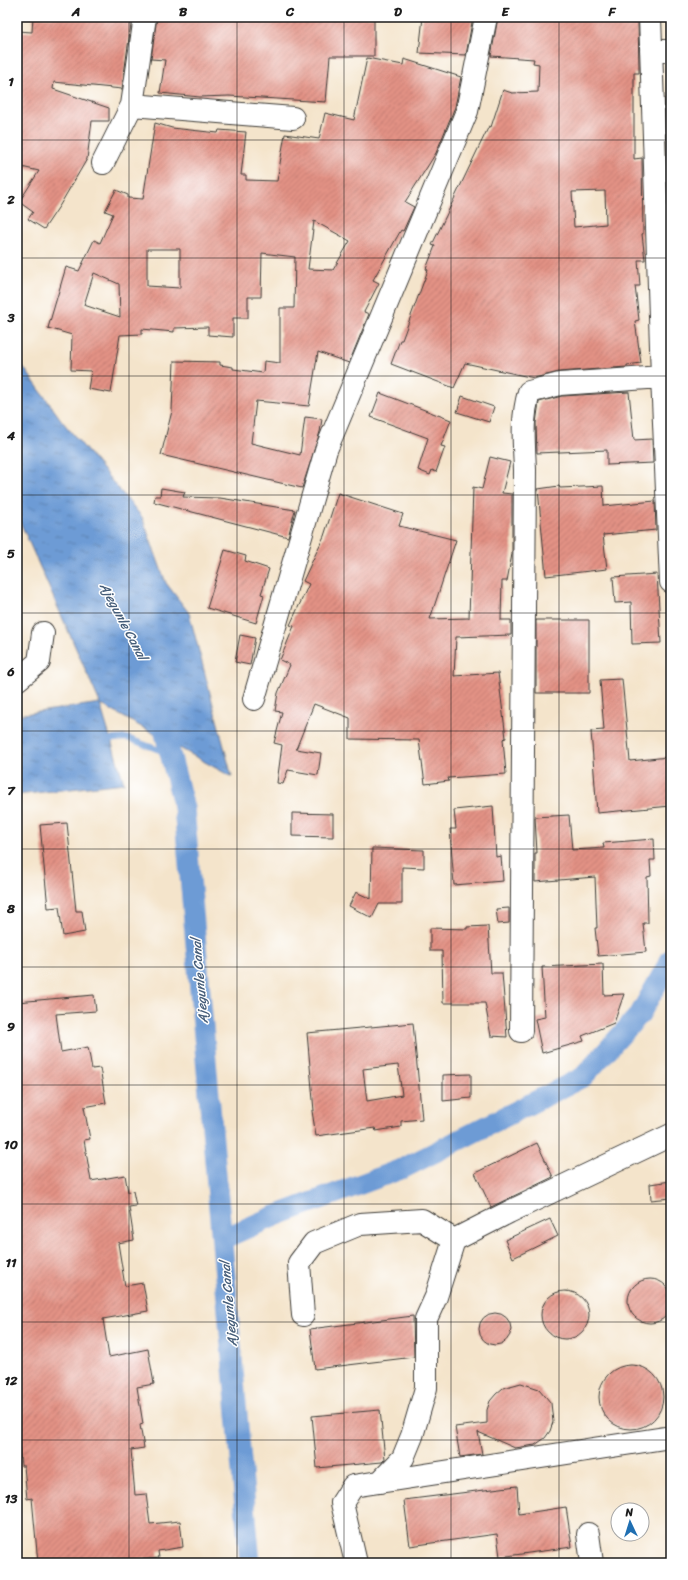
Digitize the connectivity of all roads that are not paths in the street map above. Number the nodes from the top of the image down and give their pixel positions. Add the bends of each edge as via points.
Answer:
1 (145, 17) edge
2 (486, 17) edge
3 (645, 17) edge
4 (661, 51) edge
5 (132, 105) junction
6 (293, 118) dead end
7 (102, 163) dead end
8 (663, 188) edge
9 (662, 377) junction
10 (671, 582) edge
11 (43, 633) dead end
12 (17, 680) edge
13 (254, 699) dead end
14 (521, 1031) dead end
15 (671, 1136) edge
16 (454, 1240) junction
17 (303, 1315) dead end
18 (671, 1437) edge
19 (380, 1482) junction
20 (588, 1534) dead end
21 (356, 1563) edge
22 (592, 1563) edge

1 - 5 street
2 - 13 street via 468,111 326,450
3 - 4 street
4 - 8 street
5 - 6 street
5 - 7 street
8 - 9 street
9 - 10 street
9 - 14 street via 560,384 529,392 524,412
11 - 12 street via 39,662
15 - 16 street
16 - 17 street via 422,1220 360,1224 314,1243 299,1263
16 - 19 street via 436,1297 426,1319 426,1388 412,1436 403,1458
18 - 19 street
19 - 21 street via 353,1486 342,1503
20 - 22 street

